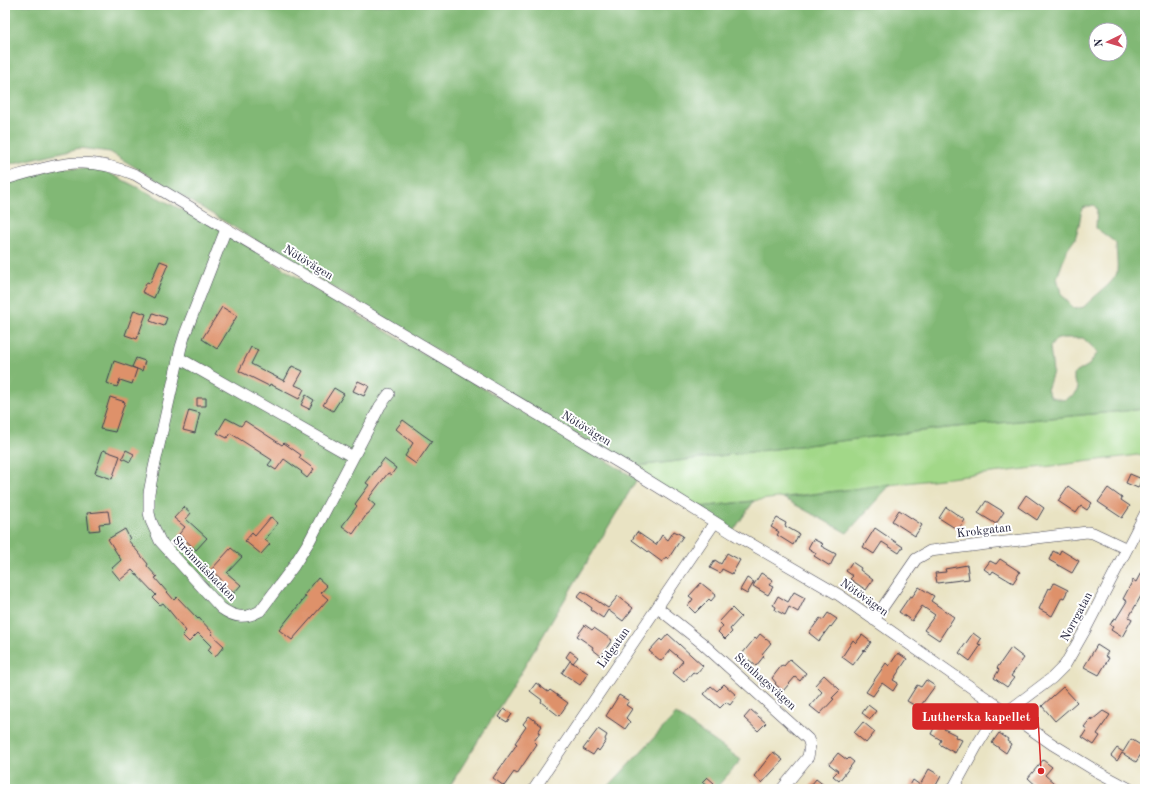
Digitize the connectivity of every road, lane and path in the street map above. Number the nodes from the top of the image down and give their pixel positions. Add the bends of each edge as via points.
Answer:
1 (5, 179) edge
2 (226, 229) junction
3 (179, 358) junction
4 (389, 394) dead end
5 (353, 457) junction
6 (1145, 514) edge
7 (715, 522) junction
8 (1127, 549) junction
9 (658, 608) junction
10 (874, 620) junction
11 (1004, 710) junction
12 (534, 789) edge
13 (782, 789) edge
14 (953, 789) edge
15 (1130, 789) edge

1 - 2 street, Nötövägen via 63,164 90,163 115,167 136,175
2 - 3 street, Strömnäsbacken via 185,334
2 - 7 street, Nötövägen
3 - 5 street
3 - 5 street, Strömnäsbacken via 149,493 151,521 167,550 221,608 234,616 252,615 260,611 293,567
4 - 5 street, Strömnäsbacken
6 - 8 street, Norrgatan
7 - 9 street, Lidgatan
7 - 10 street, Nötövägen via 839,595
8 - 10 street, Krokgatan via 1086,532 930,551 916,559
8 - 11 street, Norrgatan via 1065,665 1052,678
9 - 12 street, Lidgatan
9 - 13 street, Stenhagsvägen via 707,648 808,739 808,756
10 - 11 street, Nötövägen
11 - 14 street, Norrgatan via 976,747
11 - 15 street, Nötövägen via 1075,759

